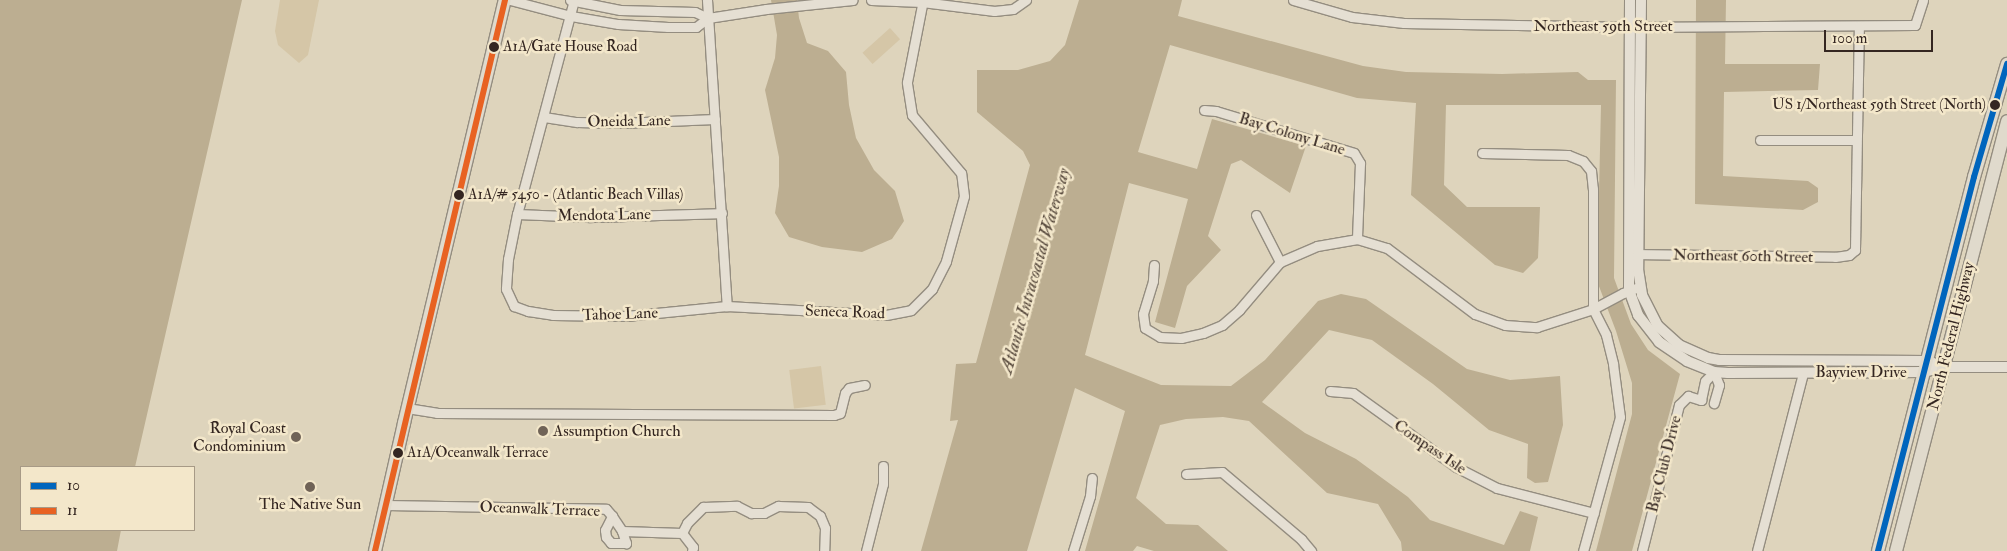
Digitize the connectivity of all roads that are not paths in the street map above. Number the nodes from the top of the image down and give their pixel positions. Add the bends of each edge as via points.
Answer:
1 (505, 0) edge
2 (510, 0) edge
3 (572, 0) edge
4 (708, 0) edge
5 (853, 0) edge
6 (872, 0) edge
7 (1026, 0) edge
8 (1294, 0) edge
9 (1630, 0) edge
10 (1641, 0) edge
11 (1923, 0) edge
12 (923, 1) edge
13 (570, 16) junction
14 (708, 18) junction
15 (1859, 26) junction
16 (1635, 27) junction
17 (2007, 64) edge
18 (1204, 110) dead end
19 (1991, 116) junction
20 (544, 117) junction
21 (715, 119) junction
22 (2007, 121) edge
23 (2005, 135) edge
24 (1760, 140) dead end
25 (1856, 140) junction
26 (2003, 149) edge
27 (1482, 154) dead end
28 (722, 213) junction
29 (517, 214) junction
30 (1256, 216) dead end
31 (1356, 239) junction
32 (1634, 254) junction
33 (1280, 262) junction
34 (1154, 265) dead end
35 (1630, 290) junction
36 (727, 306) junction
37 (1593, 309) junction
38 (1719, 360) junction
39 (1926, 366) junction
40 (1943, 367) junction
41 (2007, 367) edge
42 (1714, 372) junction
43 (1803, 373) junction
44 (865, 385) dead end
45 (1330, 391) dead end
46 (1714, 403) dead end
47 (408, 408) junction
48 (883, 466) dead end
49 (1186, 474) dead end
50 (1092, 478) dead end
51 (386, 505) junction
52 (1594, 513) junction
53 (612, 516) junction
54 (1885, 526) junction
55 (622, 531) junction
56 (682, 533) junction
57 (375, 551) edge
58 (692, 551) edge
59 (824, 551) edge
60 (866, 551) edge
61 (1073, 551) edge
62 (1311, 551) edge
63 (1583, 551) edge
64 (1642, 551) edge
65 (1757, 551) edge
66 (1878, 551) edge
67 (1896, 551) edge

1 - 47 main road
2 - 13 street
3 - 13 street
3 - 14 street via 620,10 695,12
4 - 14 street
5 - 14 street via 812,2
6 - 12 street
7 - 12 street via 1014,9 994,11
8 - 16 street, Northeast 59th Street via 1352,17 1404,23
9 - 16 street, Bayview Drive
10 - 16 street, Bayview Drive
11 - 15 street, Northeast 59th Street via 1915,25
12 - 36 street, Seneca Road via 907,82 912,115 960,174 964,196 946,261 932,289 911,310 886,315
13 - 14 street via 618,24 668,27 696,27
13 - 20 street
14 - 21 street
15 - 16 street, Northeast 59th Street
15 - 25 street
16 - 32 street, Bayview Drive
17 - 19 main road, North Federal Highway
18 - 31 street, Bay Colony Lane via 1216,110 1354,154 1360,163
19 - 26 main road via 1994,141
19 - 39 main road, North Federal Highway
20 - 21 street, Oneida Lane via 620,123
20 - 29 street
21 - 28 street
22 - 23 main road, North Federal Highway
23 - 26 main road, North Federal Highway
24 - 25 street
25 - 32 street, Northeast 60th Street via 1855,250 1849,255
26 - 40 main road, North Federal Highway
27 - 37 street via 1568,155 1583,161 1591,171
28 - 29 street, Mendota Lane via 590,217
28 - 36 street
29 - 36 street, Tahoe Lane via 506,289 514,306 553,315 626,316
30 - 33 street
31 - 33 street via 1317,246
31 - 37 street via 1387,248 1475,314 1505,325 1537,327
32 - 35 street, Bayview Drive
33 - 34 street via 1222,325 1181,338 1160,337 1145,328 1143,314 1153,281
35 - 37 street
35 - 38 street, Bayview Drive via 1679,345
35 - 42 street, Bayview Drive via 1638,315 1659,342 1687,361
37 - 52 street via 1606,335 1620,417
38 - 39 street, Bayview Drive
38 - 42 street, Bay Club Drive
39 - 40 street, Bayview Drive
39 - 43 street, Bayview Drive
39 - 54 main road, North Federal Highway
40 - 41 street, Bayview Drive
40 - 67 main road, North Federal Highway
42 - 43 street, Bayview Drive
42 - 46 street, Bay Club Drive via 1719,386
42 - 64 street, Bay Club Drive via 1705,381 1701,400 1688,396 1679,405
43 - 65 street
44 - 47 street via 849,388 840,413 834,415 437,412
45 - 52 street, Compass Isle via 1353,393 1456,467 1497,488
47 - 51 main road
48 - 60 street via 883,484
49 - 62 street via 1222,472
50 - 61 street via 1090,496
51 - 53 street, Oceanwalk Terrace via 606,509
51 - 57 main road
52 - 63 street
53 - 55 street, Oceanwalk Terrace
53 - 55 street, Oceanwalk Terrace via 605,530 606,537 611,543 626,544
54 - 66 main road, North Federal Highway
54 - 67 main road via 1893,532
55 - 56 street
56 - 58 street via 693,547
56 - 59 street via 703,507 737,506 750,513 764,513 778,506 808,507 820,516 825,528

